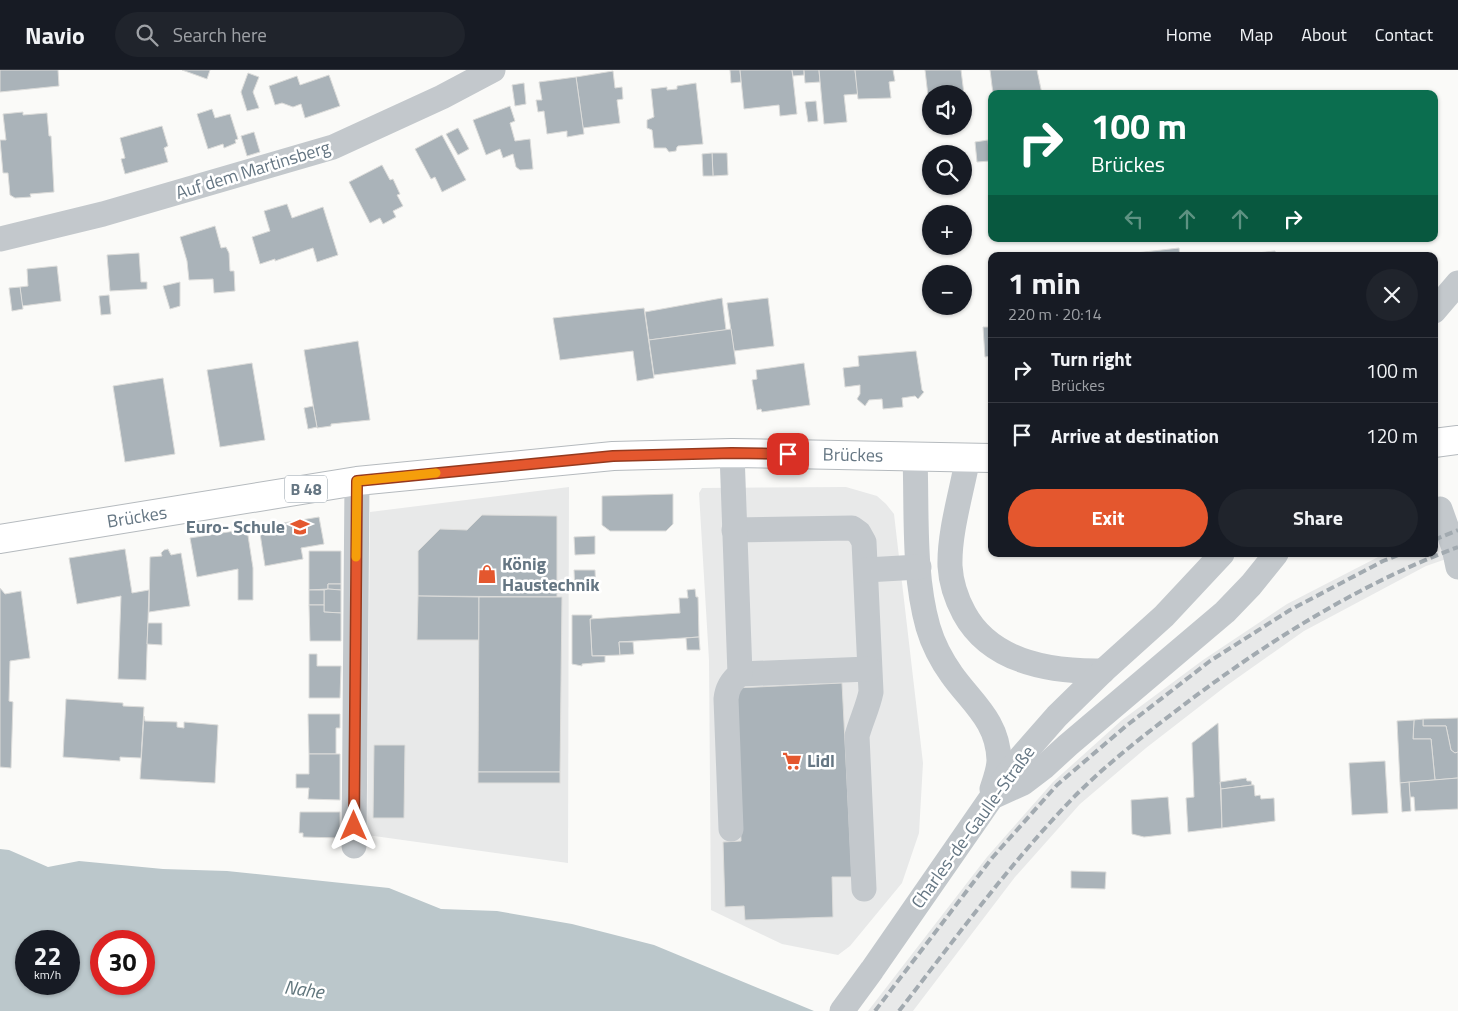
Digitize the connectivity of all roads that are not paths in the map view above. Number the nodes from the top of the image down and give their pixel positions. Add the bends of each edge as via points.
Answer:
1 (493, 70) edge
2 (0, 239) edge
3 (1458, 284) edge
4 (1438, 306) edge
5 (1458, 440) edge
6 (1438, 442) edge
7 (732, 453) junction
8 (916, 457) junction
9 (980, 458) edge
10 (357, 481) junction
11 (1444, 507) edge
12 (734, 530) junction
13 (0, 539) edge
14 (1219, 557) edge
15 (1274, 557) edge
16 (919, 567) junction
17 (1458, 567) edge
18 (866, 570) junction
19 (870, 669) junction
20 (1103, 670) junction
21 (740, 674) junction
22 (990, 798) junction
23 (731, 830) dead end
24 (354, 846) dead end
25 (864, 889) dead end
26 (843, 1009) edge

1 - 2 street, Auf dem Martinsberg via 333,147 103,214
3 - 4 street
5 - 6 main road
7 - 8 main road, Brückes / B 48
7 - 10 main road, Brückes / B 48 via 613,456
7 - 12 street
8 - 9 main road, Brückes / B 48
8 - 16 street
9 - 20 street via 951,546 952,585 967,619 988,642 1016,659 1076,671
10 - 13 main road, Brückes / B 48
10 - 24 street
11 - 17 street
12 - 18 street via 852,528 864,542
12 - 21 street
14 - 20 street, Charles-de-Gaulle-Straße via 1164,616
15 - 22 street via 1225,612 1044,767 1023,783
16 - 18 street
16 - 22 street via 924,612 936,647 953,676 984,713 998,746 999,762
18 - 19 street
19 - 21 street
19 - 25 street via 871,692 857,736
20 - 22 street, Charles-de-Gaulle-Straße via 1026,750
21 - 23 street via 727,689 726,699
22 - 26 street, Charles-de-Gaulle-Straße

